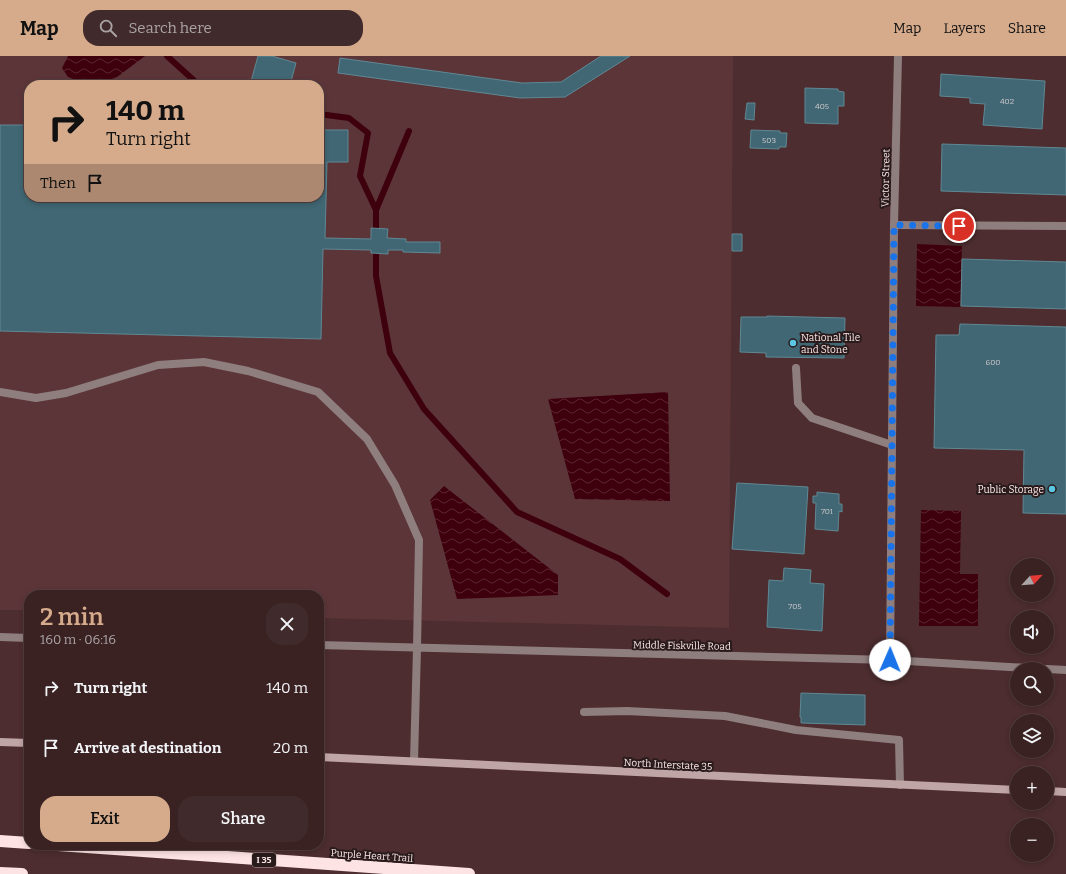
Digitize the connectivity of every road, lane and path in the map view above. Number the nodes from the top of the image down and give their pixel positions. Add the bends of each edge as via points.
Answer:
1 (898, 56) edge
2 (894, 225) junction
3 (1066, 226) edge
4 (796, 368) dead end
5 (0, 392) edge
6 (892, 445) junction
7 (0, 637) edge
8 (24, 638) edge
9 (324, 645) edge
10 (417, 648) junction
11 (890, 660) junction
12 (1010, 667) edge
13 (1054, 669) edge
14 (1066, 670) edge
15 (584, 712) dead end
16 (0, 742) edge
17 (24, 743) edge
18 (324, 757) edge
19 (414, 762) junction
20 (900, 785) junction
21 (1010, 790) edge
22 (1054, 791) edge
23 (1066, 792) edge
24 (0, 841) edge
25 (24, 843) edge
26 (129, 850) edge
27 (0, 873) edge
28 (22, 874) edge
29 (469, 874) edge

1 - 2 street, Victor Street
2 - 3 street
2 - 6 street, Victor Street
4 - 6 street via 798,403 812,418
5 - 10 street via 36,398 66,393 158,365 204,362 248,371 318,392 367,439 395,485 419,540
6 - 11 street, Victor Street
7 - 8 street
9 - 10 street, Middle Fiskville Road
10 - 11 street, Middle Fiskville Road
10 - 19 street
11 - 12 street, Middle Fiskville Road
13 - 14 street, Middle Fiskville Road
15 - 20 street via 627,711 725,716 796,730 899,740
16 - 17 main road
18 - 19 main road, North Interstate 35
19 - 20 main road, North Interstate 35
20 - 21 main road, North Interstate 35
22 - 23 main road
24 - 25 highway
26 - 29 highway, Purple Heart Trail / I 35
27 - 28 highway

